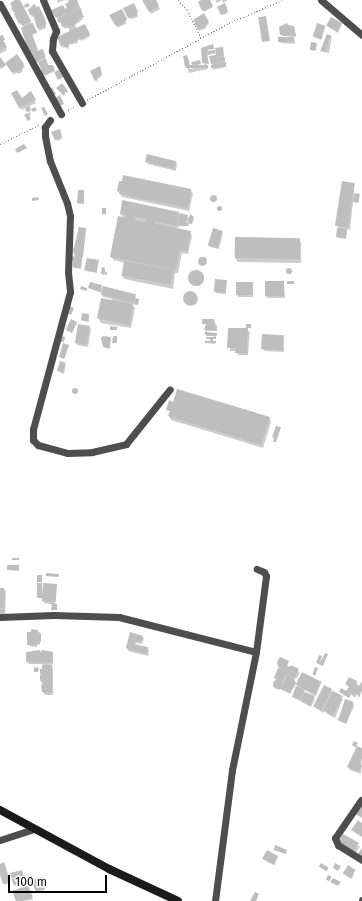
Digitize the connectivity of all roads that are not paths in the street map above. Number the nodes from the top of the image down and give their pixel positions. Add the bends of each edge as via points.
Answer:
1 (43, 0) edge
2 (321, 0) edge
3 (0, 4) edge
4 (362, 35) edge
5 (82, 102) road end
6 (61, 114) road end
7 (50, 120) road end
8 (170, 390) dead end
9 (257, 569) dead end
10 (0, 617) edge
11 (256, 652) junction
12 (361, 800) dead end
13 (0, 810) edge
14 (33, 829) junction
15 (0, 840) edge
16 (362, 860) edge
17 (178, 901) edge
18 (215, 901) edge

1 - 5 street via 56,31 52,39 52,51
2 - 4 street
3 - 6 street
7 - 8 street via 45,127 50,161 70,216 70,292 37,415 33,440 38,445 68,453 92,452 126,444
9 - 11 street via 266,576
10 - 11 street via 119,617
11 - 18 street via 232,770
12 - 16 street via 335,838 338,845
13 - 14 street
14 - 15 street
14 - 17 street via 109,869

